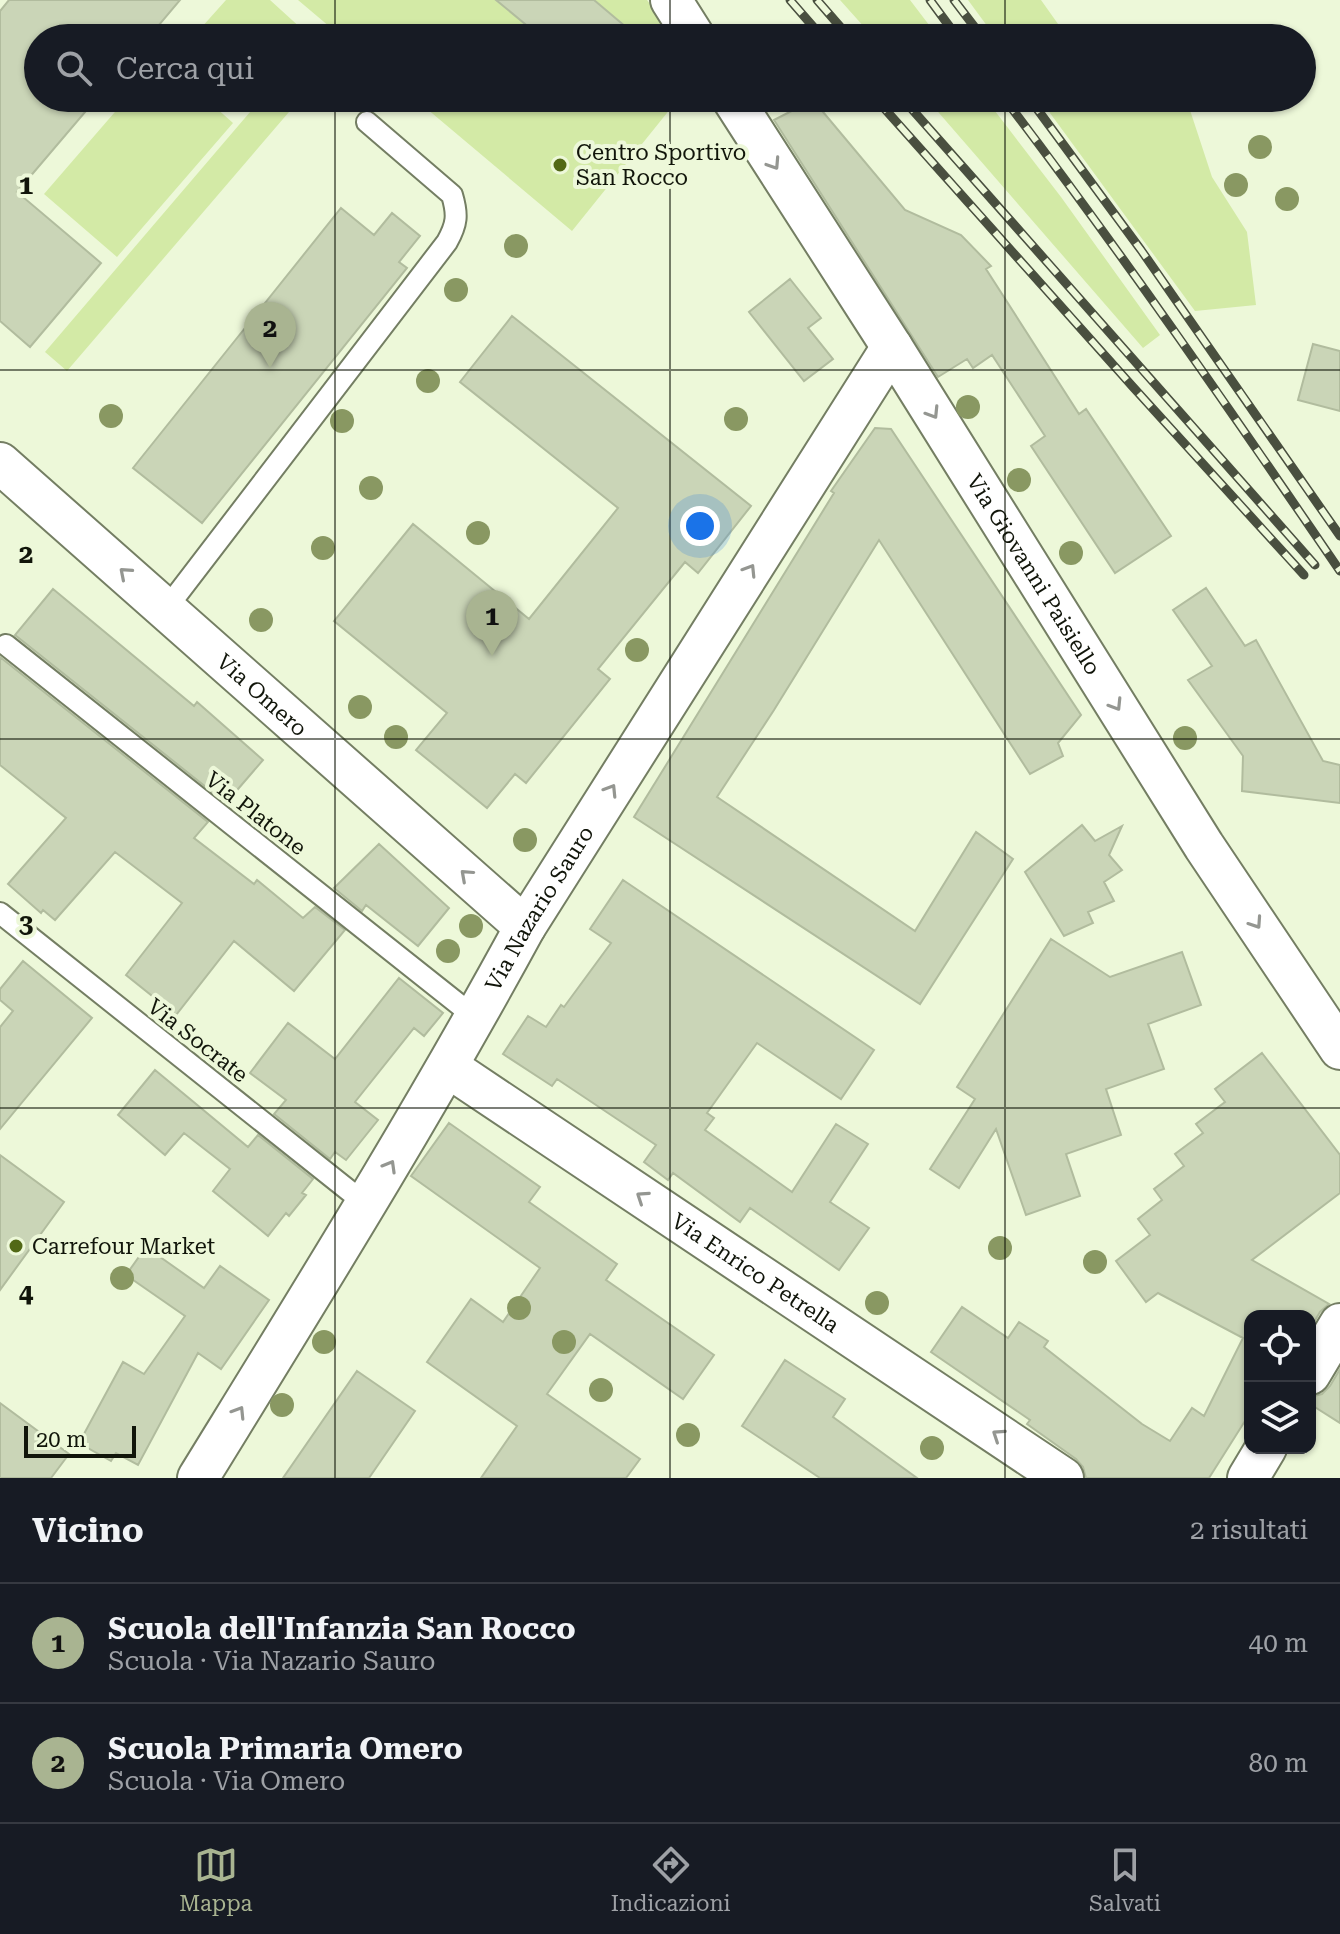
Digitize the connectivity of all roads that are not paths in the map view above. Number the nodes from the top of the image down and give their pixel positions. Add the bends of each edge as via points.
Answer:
1 (671, 0) edge
2 (686, 24) edge
3 (741, 112) edge
4 (367, 122) dead end
5 (892, 347) junction
6 (0, 463) edge
7 (166, 609) junction
8 (6, 645) dead end
9 (0, 913) edge
10 (525, 927) junction
11 (476, 1018) junction
12 (1340, 1049) edge
13 (448, 1067) junction
14 (367, 1205) junction
15 (1340, 1324) edge
16 (1316, 1364) edge
17 (1262, 1454) edge
18 (198, 1478) edge
19 (1063, 1478) edge
20 (1248, 1478) edge

1 - 2 street
3 -> 5 street, Via Giovanni Paisiello
4 - 7 lane via 452,195 455,229
10 -> 5 street, Via Nazario Sauro
5 -> 12 street, Via Giovanni Paisiello via 1204,846
7 -> 6 street, Via Omero
10 -> 7 street, Via Omero
8 - 11 lane, Via Platone
9 - 14 lane, Via Socrate
10 - 11 street, Via Nazario Sauro
11 - 13 street, Via Nazario Sauro
14 -> 13 street, Via Nazario Sauro
19 -> 13 street, Via Enrico Petrella
18 -> 14 street, Via Nazario Sauro
15 - 16 street
17 - 20 street

